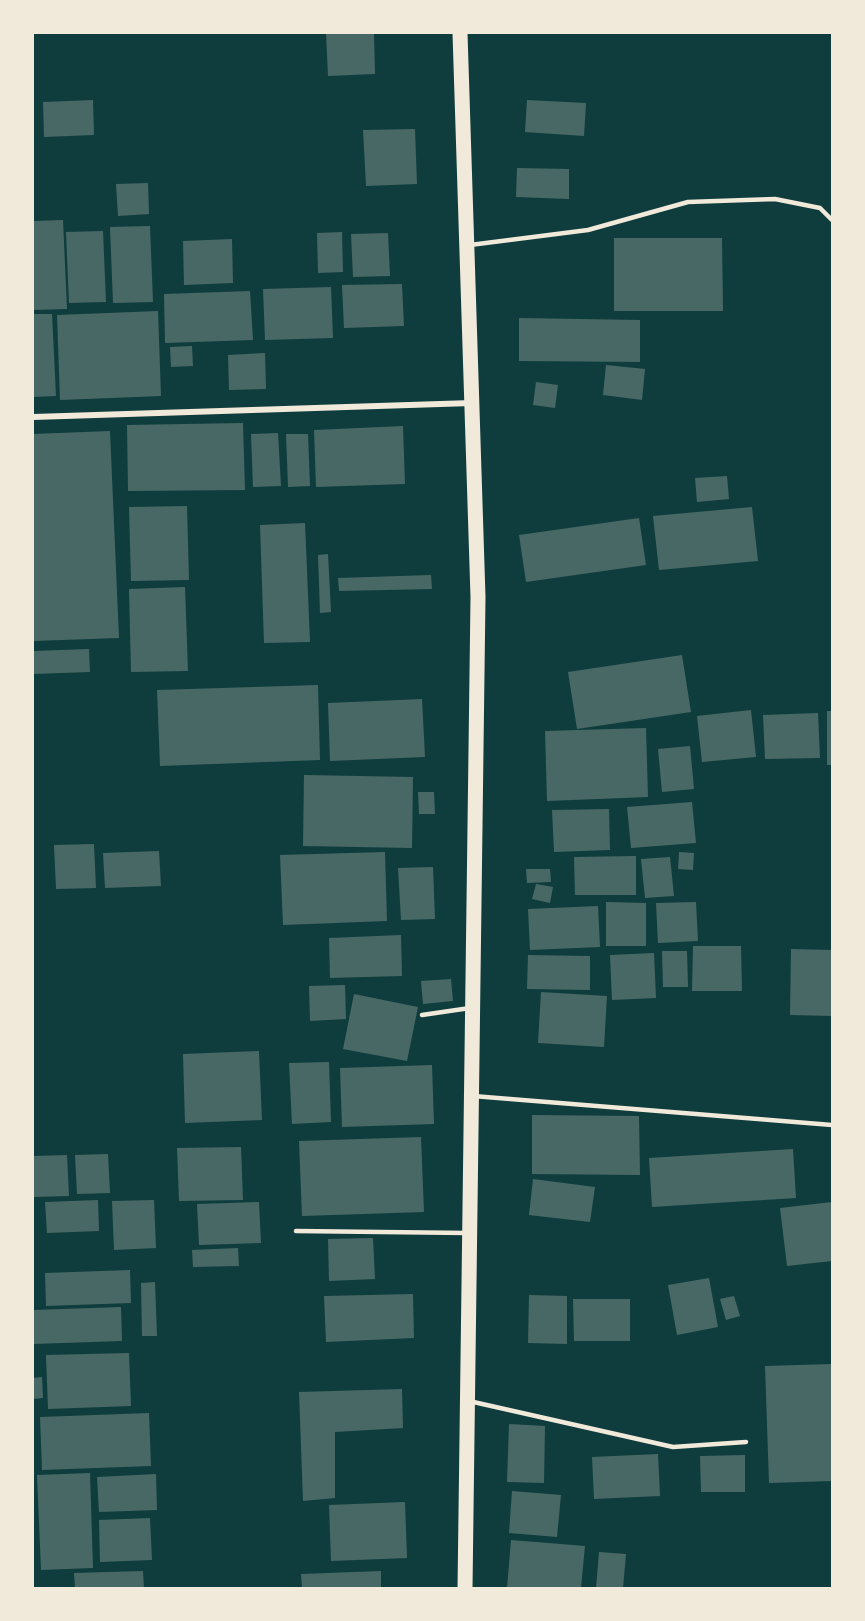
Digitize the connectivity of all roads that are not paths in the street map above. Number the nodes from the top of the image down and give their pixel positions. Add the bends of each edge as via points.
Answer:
1 (460, 33) edge
2 (832, 220) edge
3 (466, 245) junction
4 (472, 403) junction
5 (33, 417) edge
6 (473, 1008) junction
7 (422, 1015) dead end
8 (472, 1096) junction
9 (832, 1125) edge
10 (296, 1231) dead end
11 (470, 1233) junction
12 (468, 1401) junction
13 (746, 1442) dead end
14 (465, 1588) edge

1 - 3 main road
2 - 3 lane via 820,208 775,199 688,202 588,230
3 - 4 main road
4 - 5 street
4 - 6 main road via 478,597
6 - 7 lane
6 - 8 main road
8 - 9 lane
8 - 11 main road
10 - 11 lane
11 - 12 main road
12 - 13 lane via 673,1447
12 - 14 main road

